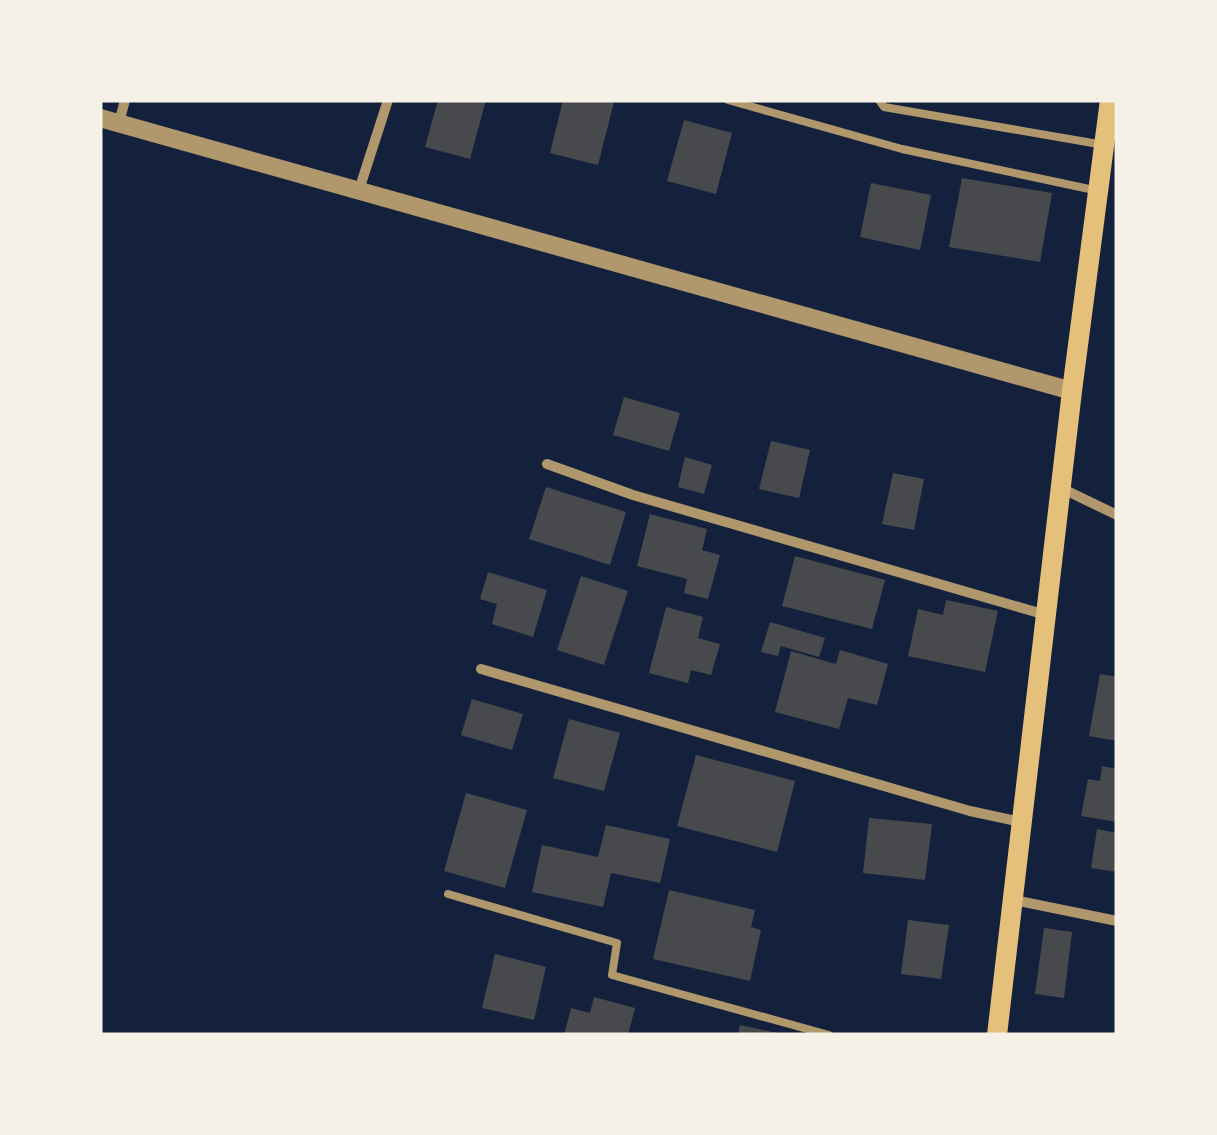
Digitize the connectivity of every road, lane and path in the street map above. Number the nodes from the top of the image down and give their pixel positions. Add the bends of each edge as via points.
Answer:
1 (125, 100) edge
2 (388, 100) edge
3 (728, 100) edge
4 (879, 100) edge
5 (1110, 100) edge
6 (100, 118) edge
7 (119, 123) junction
8 (1104, 146) junction
9 (359, 190) junction
10 (1098, 191) junction
11 (1072, 392) junction
12 (547, 464) dead end
13 (1060, 488) junction
14 (1117, 516) edge
15 (1046, 616) junction
16 (481, 669) dead end
17 (1022, 822) junction
18 (448, 894) dead end
19 (1013, 900) junction
20 (1117, 921) edge
21 (829, 1035) edge
22 (997, 1035) edge

1 - 7 street
2 - 9 street
3 - 10 lane via 902,149
4 - 8 lane
5 - 8 main road
6 - 7 street
7 - 9 street
8 - 10 main road
9 - 11 street
10 - 11 main road
11 - 13 main road
12 - 15 street
13 - 14 street
13 - 15 main road
15 - 17 main road
16 - 17 street
17 - 19 main road
18 - 21 lane via 616,943 612,975
19 - 20 street
19 - 22 main road

